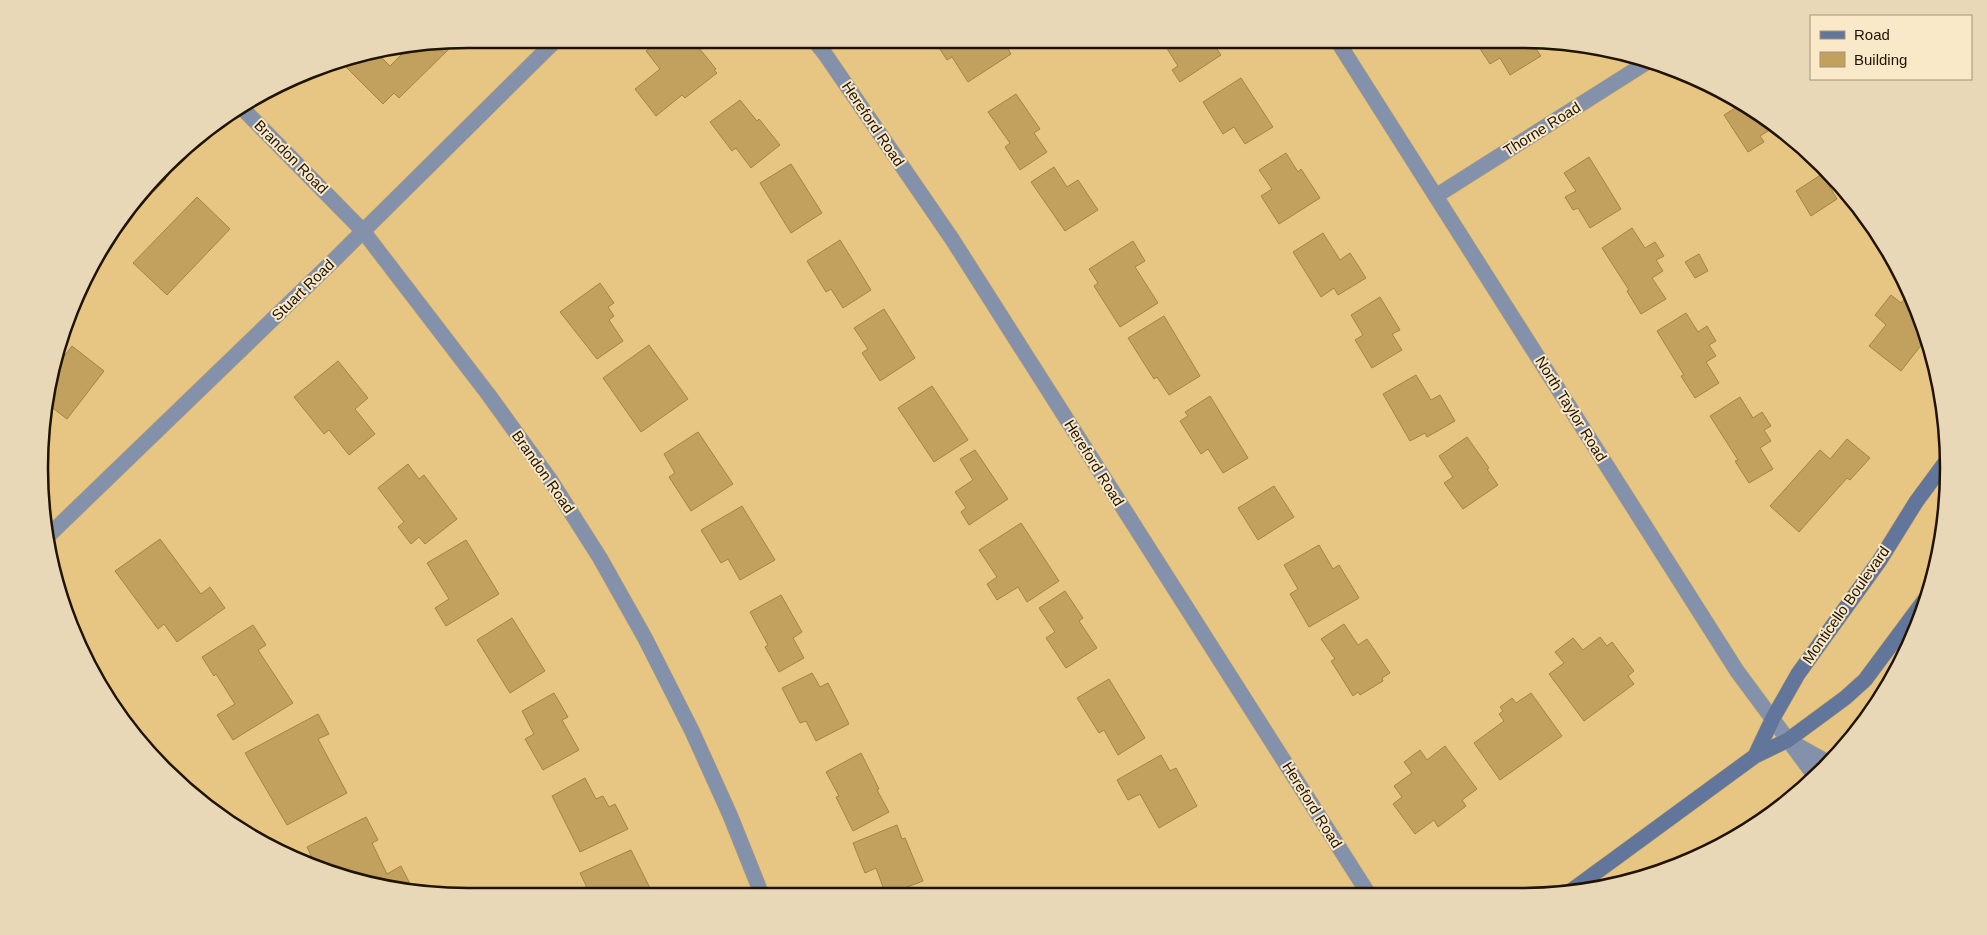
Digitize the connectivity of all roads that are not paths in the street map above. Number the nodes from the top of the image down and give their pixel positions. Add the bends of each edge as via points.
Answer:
1 (548, 48) edge
2 (820, 48) edge
3 (1342, 48) edge
4 (1641, 66) edge
5 (245, 111) edge
6 (1436, 196) junction
7 (363, 231) junction
8 (1940, 471) edge
9 (53, 531) edge
10 (1912, 617) edge
11 (1772, 718) junction
12 (1788, 740) junction
13 (1755, 756) junction
14 (1821, 759) edge
15 (1810, 769) edge
16 (1582, 882) edge
17 (759, 888) edge
18 (1365, 888) edge

1 - 7 street, Stuart Road
2 - 18 street, Hereford Road via 952,239
3 - 6 street, North Taylor Road
4 - 6 street, Thorne Road
5 - 7 street, Brandon Road
6 - 11 street, North Taylor Road via 1732,663
7 - 9 street, Stuart Road
7 - 17 street, Brandon Road via 540,465 600,558 692,732
8 - 11 main road, Monticello Boulevard via 1811,654
10 - 12 main road, Monticello Boulevard via 1865,680
11 - 12 street, North Taylor Road
11 - 13 main road, Monticello Boulevard
12 - 13 main road, Monticello Boulevard
12 - 14 street
12 - 15 street, North Taylor Road
13 - 16 main road, Monticello Boulevard

